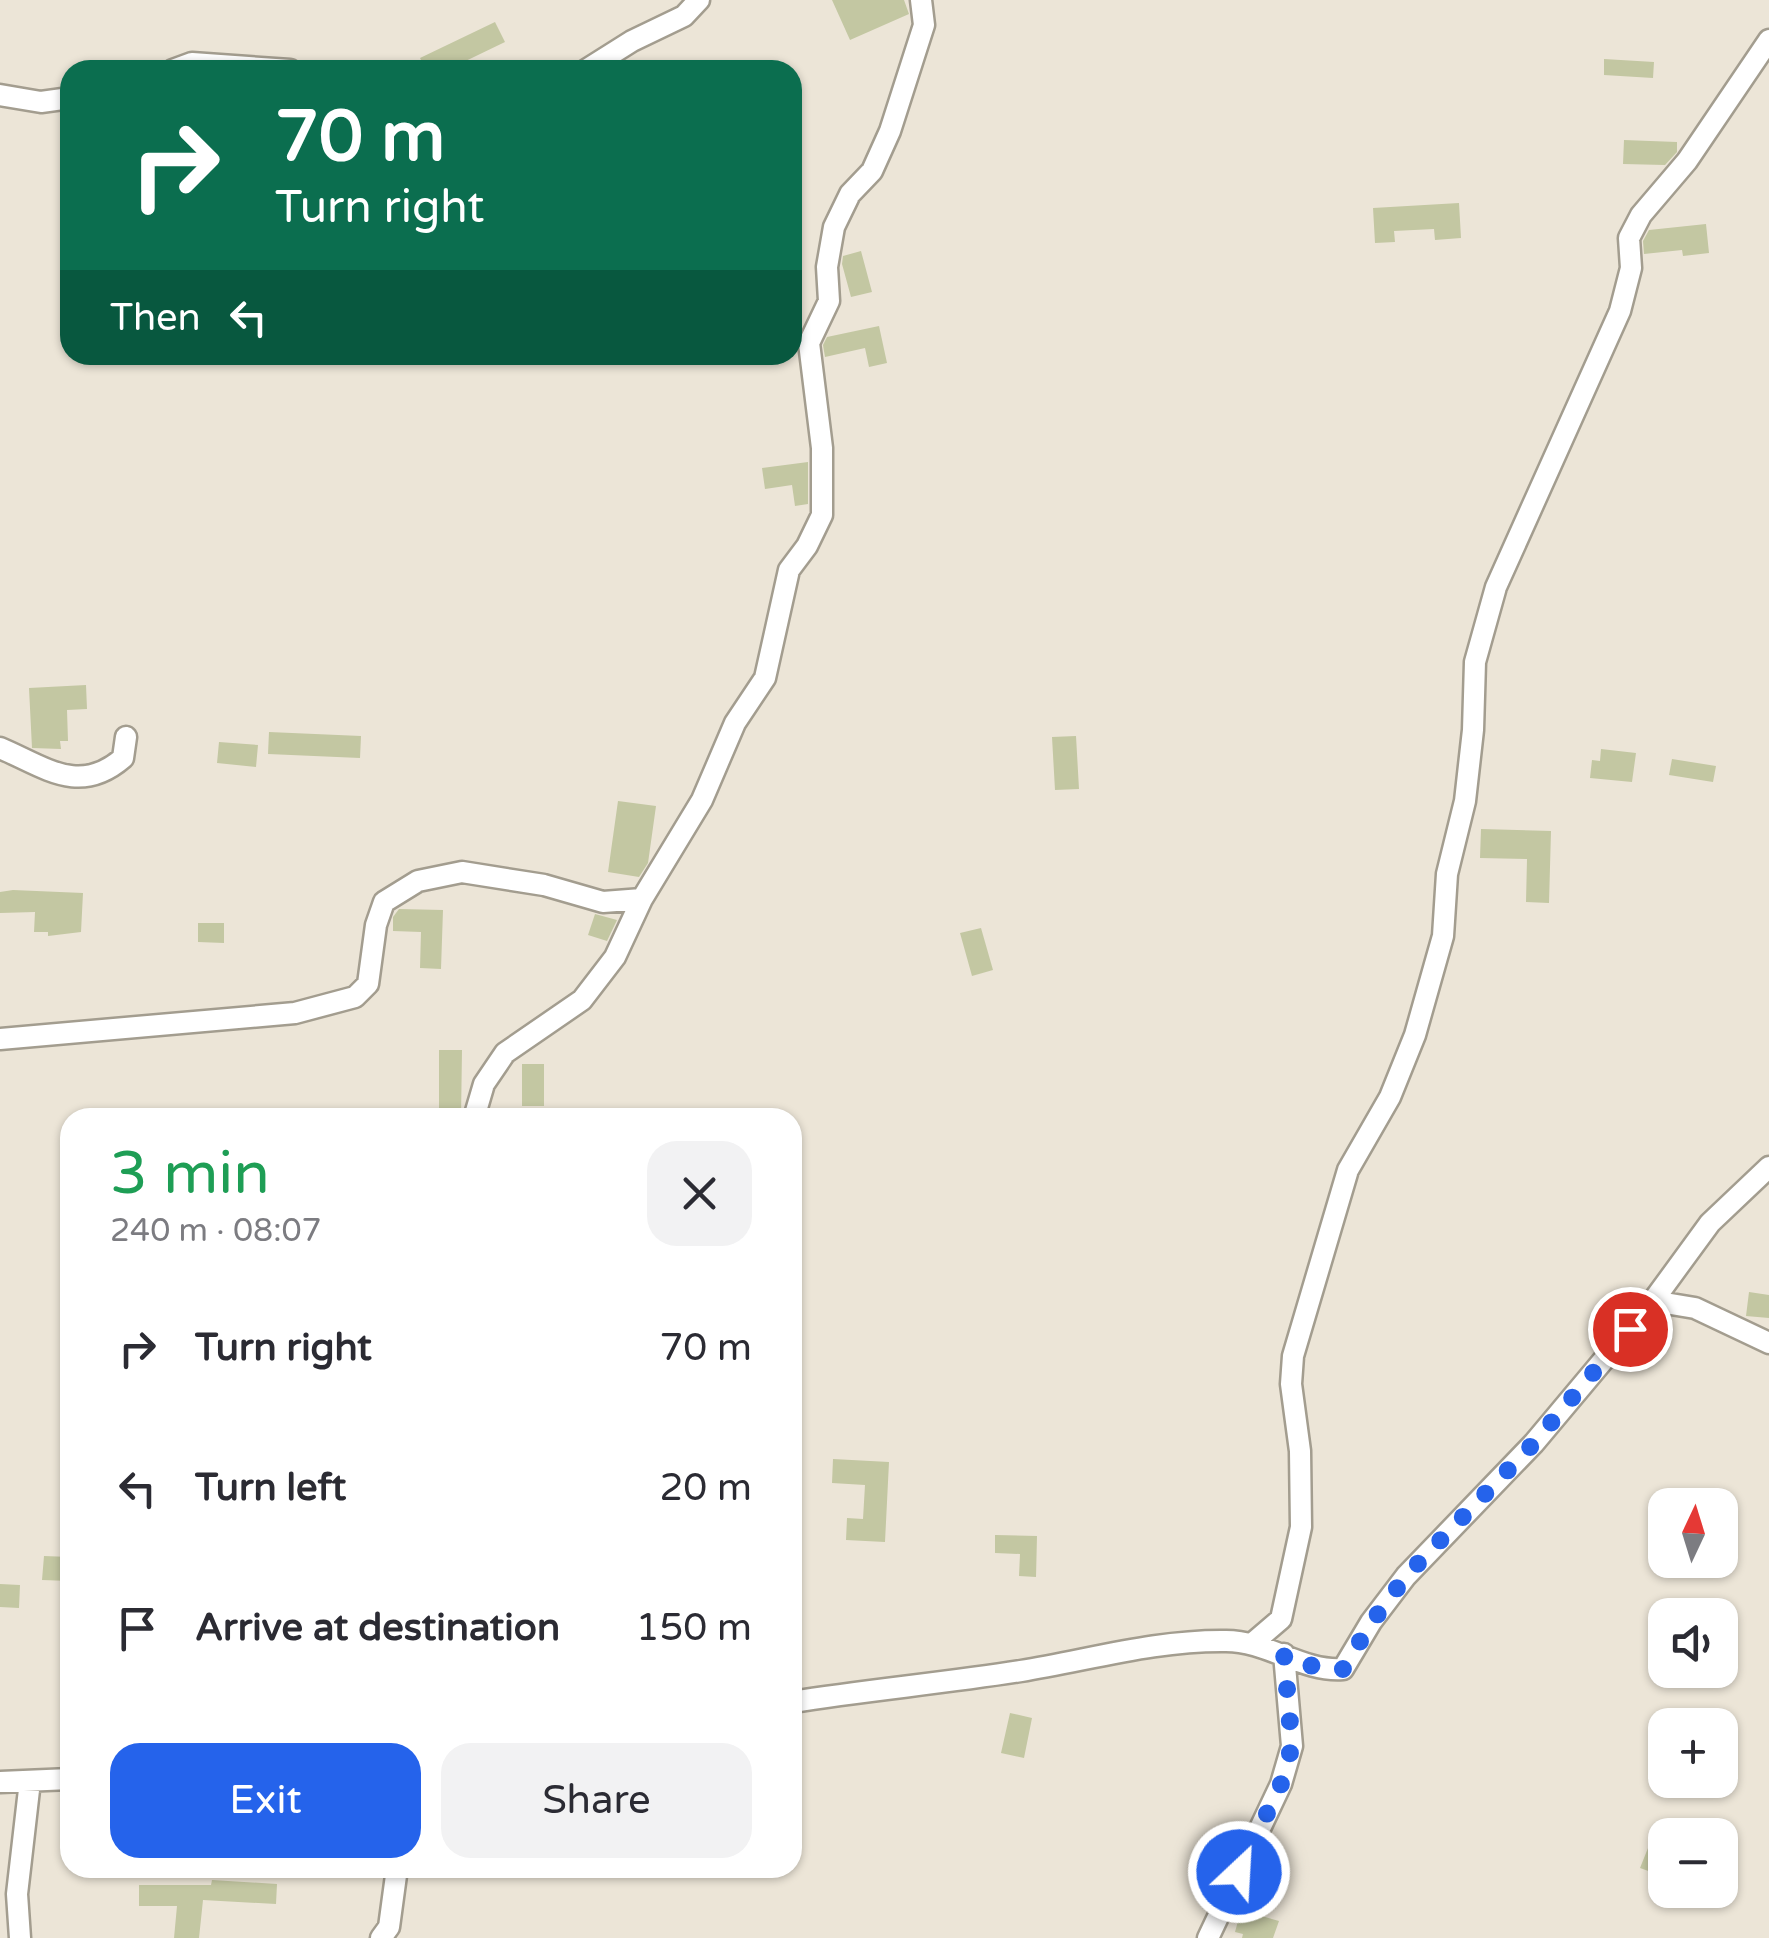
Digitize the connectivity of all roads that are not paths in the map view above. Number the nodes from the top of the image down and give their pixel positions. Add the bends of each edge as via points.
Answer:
1 (698, 0) edge
2 (921, 0) edge
3 (1769, 40) edge
4 (602, 60) edge
5 (0, 96) edge
6 (60, 99) edge
7 (126, 737) dead end
8 (0, 748) edge
9 (642, 899) junction
10 (0, 1039) edge
11 (477, 1108) edge
12 (1769, 1167) edge
13 (1654, 1300) junction
14 (1769, 1343) edge
15 (1254, 1642) junction
16 (1284, 1654) junction
17 (802, 1701) edge
18 (60, 1780) edge
19 (30, 1781) junction
20 (0, 1782) edge
21 (395, 1878) edge
22 (20, 1938) edge
23 (381, 1938) edge
24 (1208, 1938) edge

1 - 4 street via 684,16
2 - 9 street via 924,26 890,131 834,227 829,301 808,344 822,448 822,515 789,570 765,678
3 - 15 street via 1629,238 1631,268 1620,311 1496,587 1475,662 1465,800 1447,874 1443,936 1415,1035 1348,1170 1293,1356 1301,1528 1281,1619
5 - 6 street
7 - 8 street via 123,758 84,778 51,773
9 - 10 street via 603,902 544,884 462,872 418,881 384,902 368,984 354,996 295,1013
9 - 11 street via 614,956 582,1000 505,1053
12 - 13 street via 1710,1223
13 - 14 street via 1695,1308
13 - 16 street via 1534,1443 1406,1576 1343,1669 1322,1670
15 - 16 street
15 - 17 street via 1164,1644
16 - 24 street via 1292,1746 1281,1784
18 - 19 street
19 - 20 street
19 - 22 street
21 - 23 street

